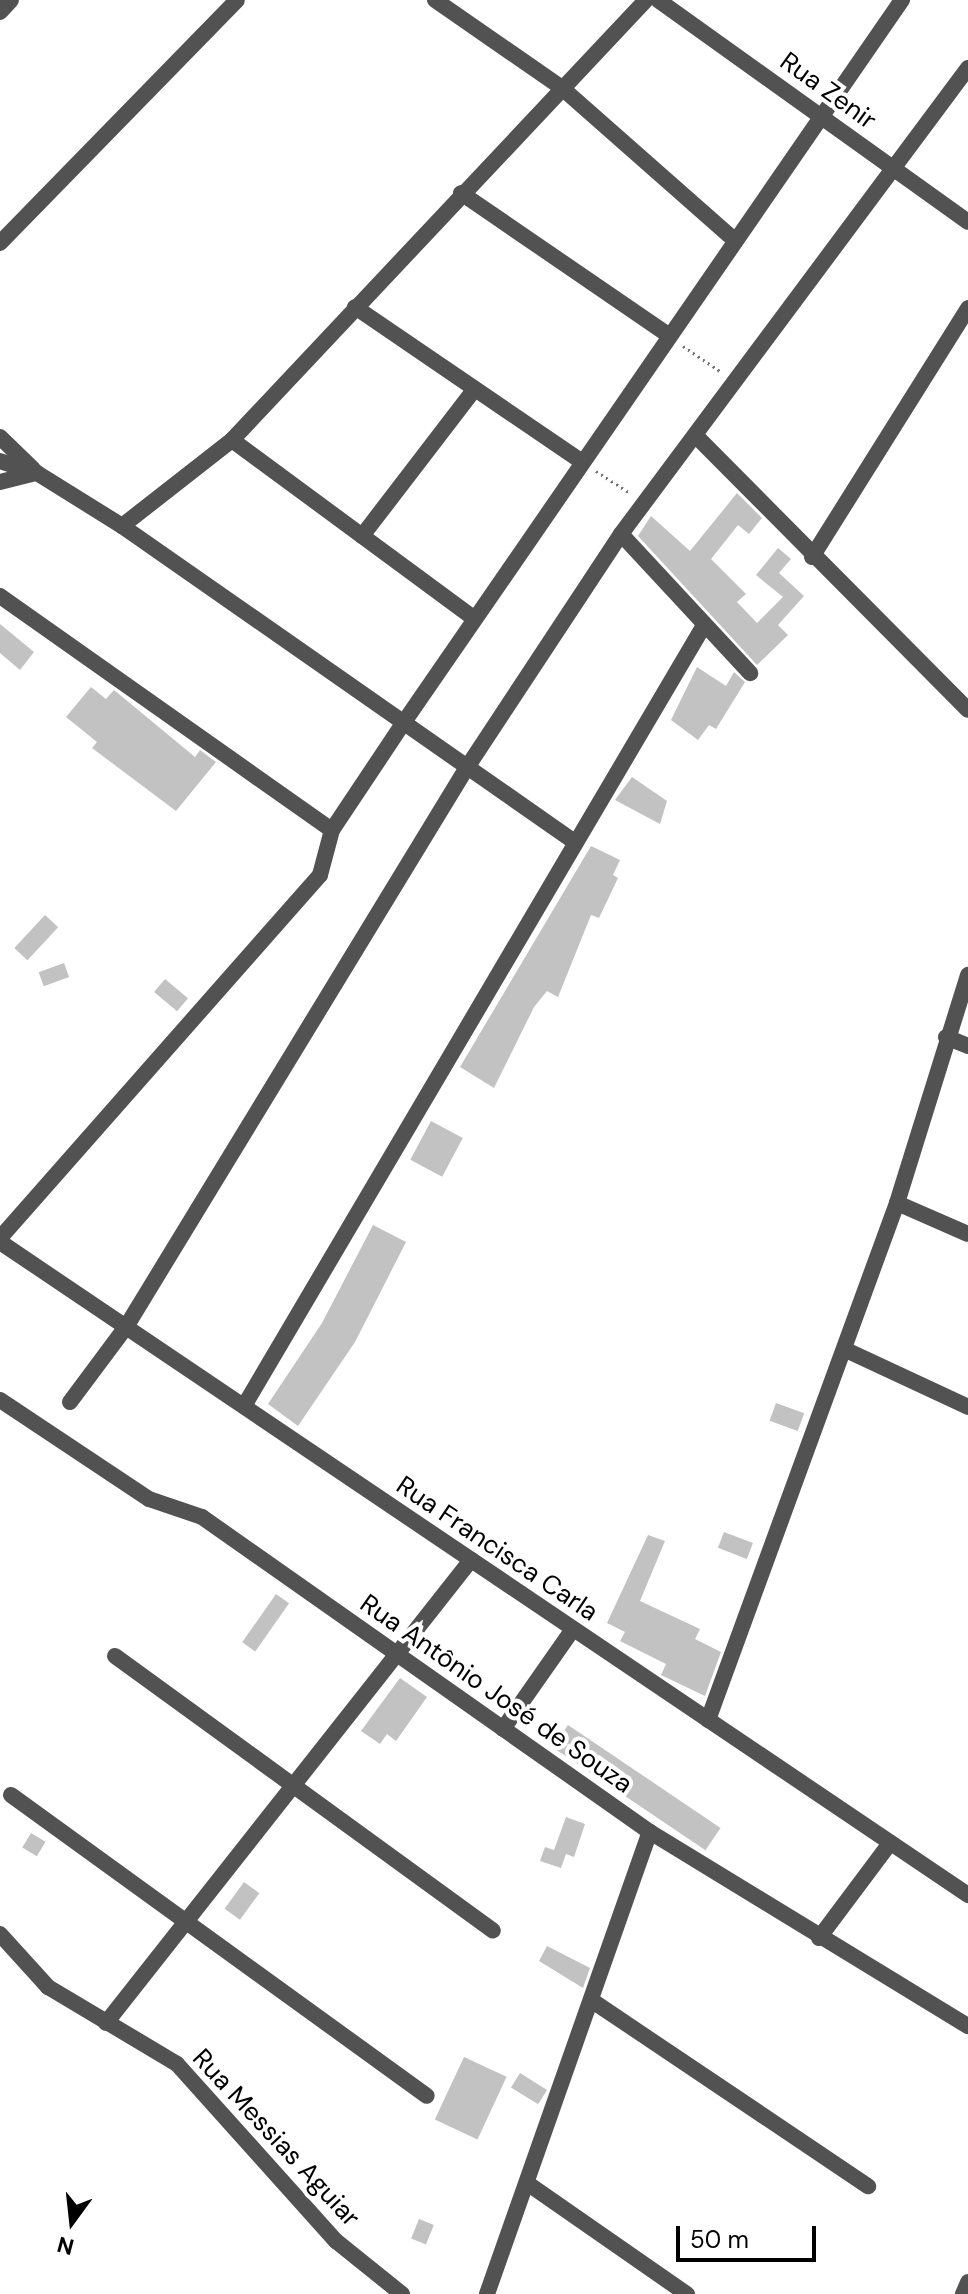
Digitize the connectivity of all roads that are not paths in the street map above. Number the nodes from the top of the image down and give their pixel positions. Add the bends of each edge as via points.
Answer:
1 (11, 0) edge
2 (237, 0) edge
3 (435, 0) edge
4 (658, 0) edge
5 (902, 0) edge
6 (640, 2) edge
7 (0, 12) edge
8 (968, 68) edge
9 (562, 88) junction
10 (823, 114) junction
11 (892, 168) junction
12 (461, 193) junction
13 (968, 222) edge
14 (733, 239) junction
15 (0, 243) edge
16 (355, 307) junction
17 (968, 308) edge
18 (668, 335) junction
19 (475, 389) junction
20 (0, 437) edge
21 (698, 438) junction
22 (232, 440) junction
23 (579, 460) junction
24 (0, 461) edge
25 (37, 473) junction
26 (0, 482) edge
27 (122, 526) junction
28 (621, 534) junction
29 (362, 536) junction
30 (812, 557) junction
31 (0, 596) edge
32 (473, 618) junction
33 (703, 627) junction
34 (750, 673) dead end
35 (968, 710) edge
36 (402, 725) junction
37 (466, 769) junction
38 (332, 830) junction
39 (572, 840) junction
40 (968, 975) edge
41 (946, 1037) junction
42 (968, 1046) edge
43 (897, 1203) junction
44 (968, 1234) edge
45 (0, 1240) edge
46 (126, 1327) junction
47 (846, 1350) junction
48 (0, 1400) edge
49 (70, 1402) dead end
50 (244, 1406) junction
51 (968, 1407) edge
52 (471, 1560) junction
53 (573, 1629) junction
54 (397, 1654) junction
55 (115, 1656) dead end
56 (708, 1720) junction
57 (503, 1729) junction
58 (293, 1785) junction
59 (11, 1795) dead end
60 (650, 1832) junction
61 (890, 1843) junction
62 (968, 1895) edge
63 (186, 1921) junction
64 (493, 1931) dead end
65 (0, 1934) edge
66 (819, 1938) junction
67 (591, 2000) junction
68 (106, 2023) junction
69 (968, 2026) edge
70 (427, 2096) dead end
71 (527, 2183) junction
72 (868, 2186) dead end
73 (968, 2282) edge
74 (402, 2294) edge
75 (487, 2294) edge
76 (687, 2294) edge
77 (963, 2294) edge

1 - 7 street
2 - 15 street
3 - 9 street
4 - 10 street, Rua Zenir
5 - 10 street
6 - 9 street
8 - 11 street
9 - 12 street
9 - 14 street
10 - 11 street, Rua Zenir
10 - 14 street
11 - 13 street, Rua Zenir
11 - 21 street
12 - 16 street
12 - 18 street
14 - 18 street
16 - 19 street
16 - 22 street
17 - 30 street
18 - 23 street
19 - 23 street
19 - 29 street
20 - 25 street
21 - 28 street
21 - 30 street
22 - 27 street
22 - 29 street
23 - 32 street
24 - 25 street
25 - 26 street
25 - 27 street
27 - 36 street
28 - 33 street
28 - 37 street
29 - 32 street
30 - 35 street
31 - 38 street
32 - 36 street
33 - 34 street
33 - 39 street
36 - 37 street
36 - 38 street
37 - 39 street
37 - 46 street
38 - 45 street via 320,875
39 - 50 street
40 - 41 street
41 - 42 street
41 - 43 street
43 - 44 street
43 - 47 street
45 - 46 street, Rua Francisca Carla
46 - 49 street
46 - 50 street, Rua Francisca Carla
47 - 51 street
47 - 56 street
48 - 54 street, Rua Antônio José de Souza via 149,1499 202,1517
50 - 52 street, Rua Francisca Carla
52 - 53 street, Rua Francisca Carla
52 - 54 street
53 - 56 street, Rua Francisca Carla
53 - 57 street
54 - 57 street, Rua Antônio José de Souza
54 - 58 street
55 - 58 street
56 - 61 street, Rua Francisca Carla
57 - 60 street, Rua Antônio José de Souza
58 - 63 street
58 - 64 street
59 - 63 street
60 - 66 street, Rua Antônio José de Souza
60 - 67 street
61 - 62 street, Rua Francisca Carla
61 - 66 street
63 - 68 street
63 - 70 street
65 - 68 street, Rua Messias Aguiar via 48,1987
66 - 69 street, Rua Antônio José de Souza
67 - 71 street
67 - 72 street
68 - 74 street, Rua Messias Aguiar via 177,2064 336,2241
71 - 75 street
71 - 76 street
73 - 77 street

